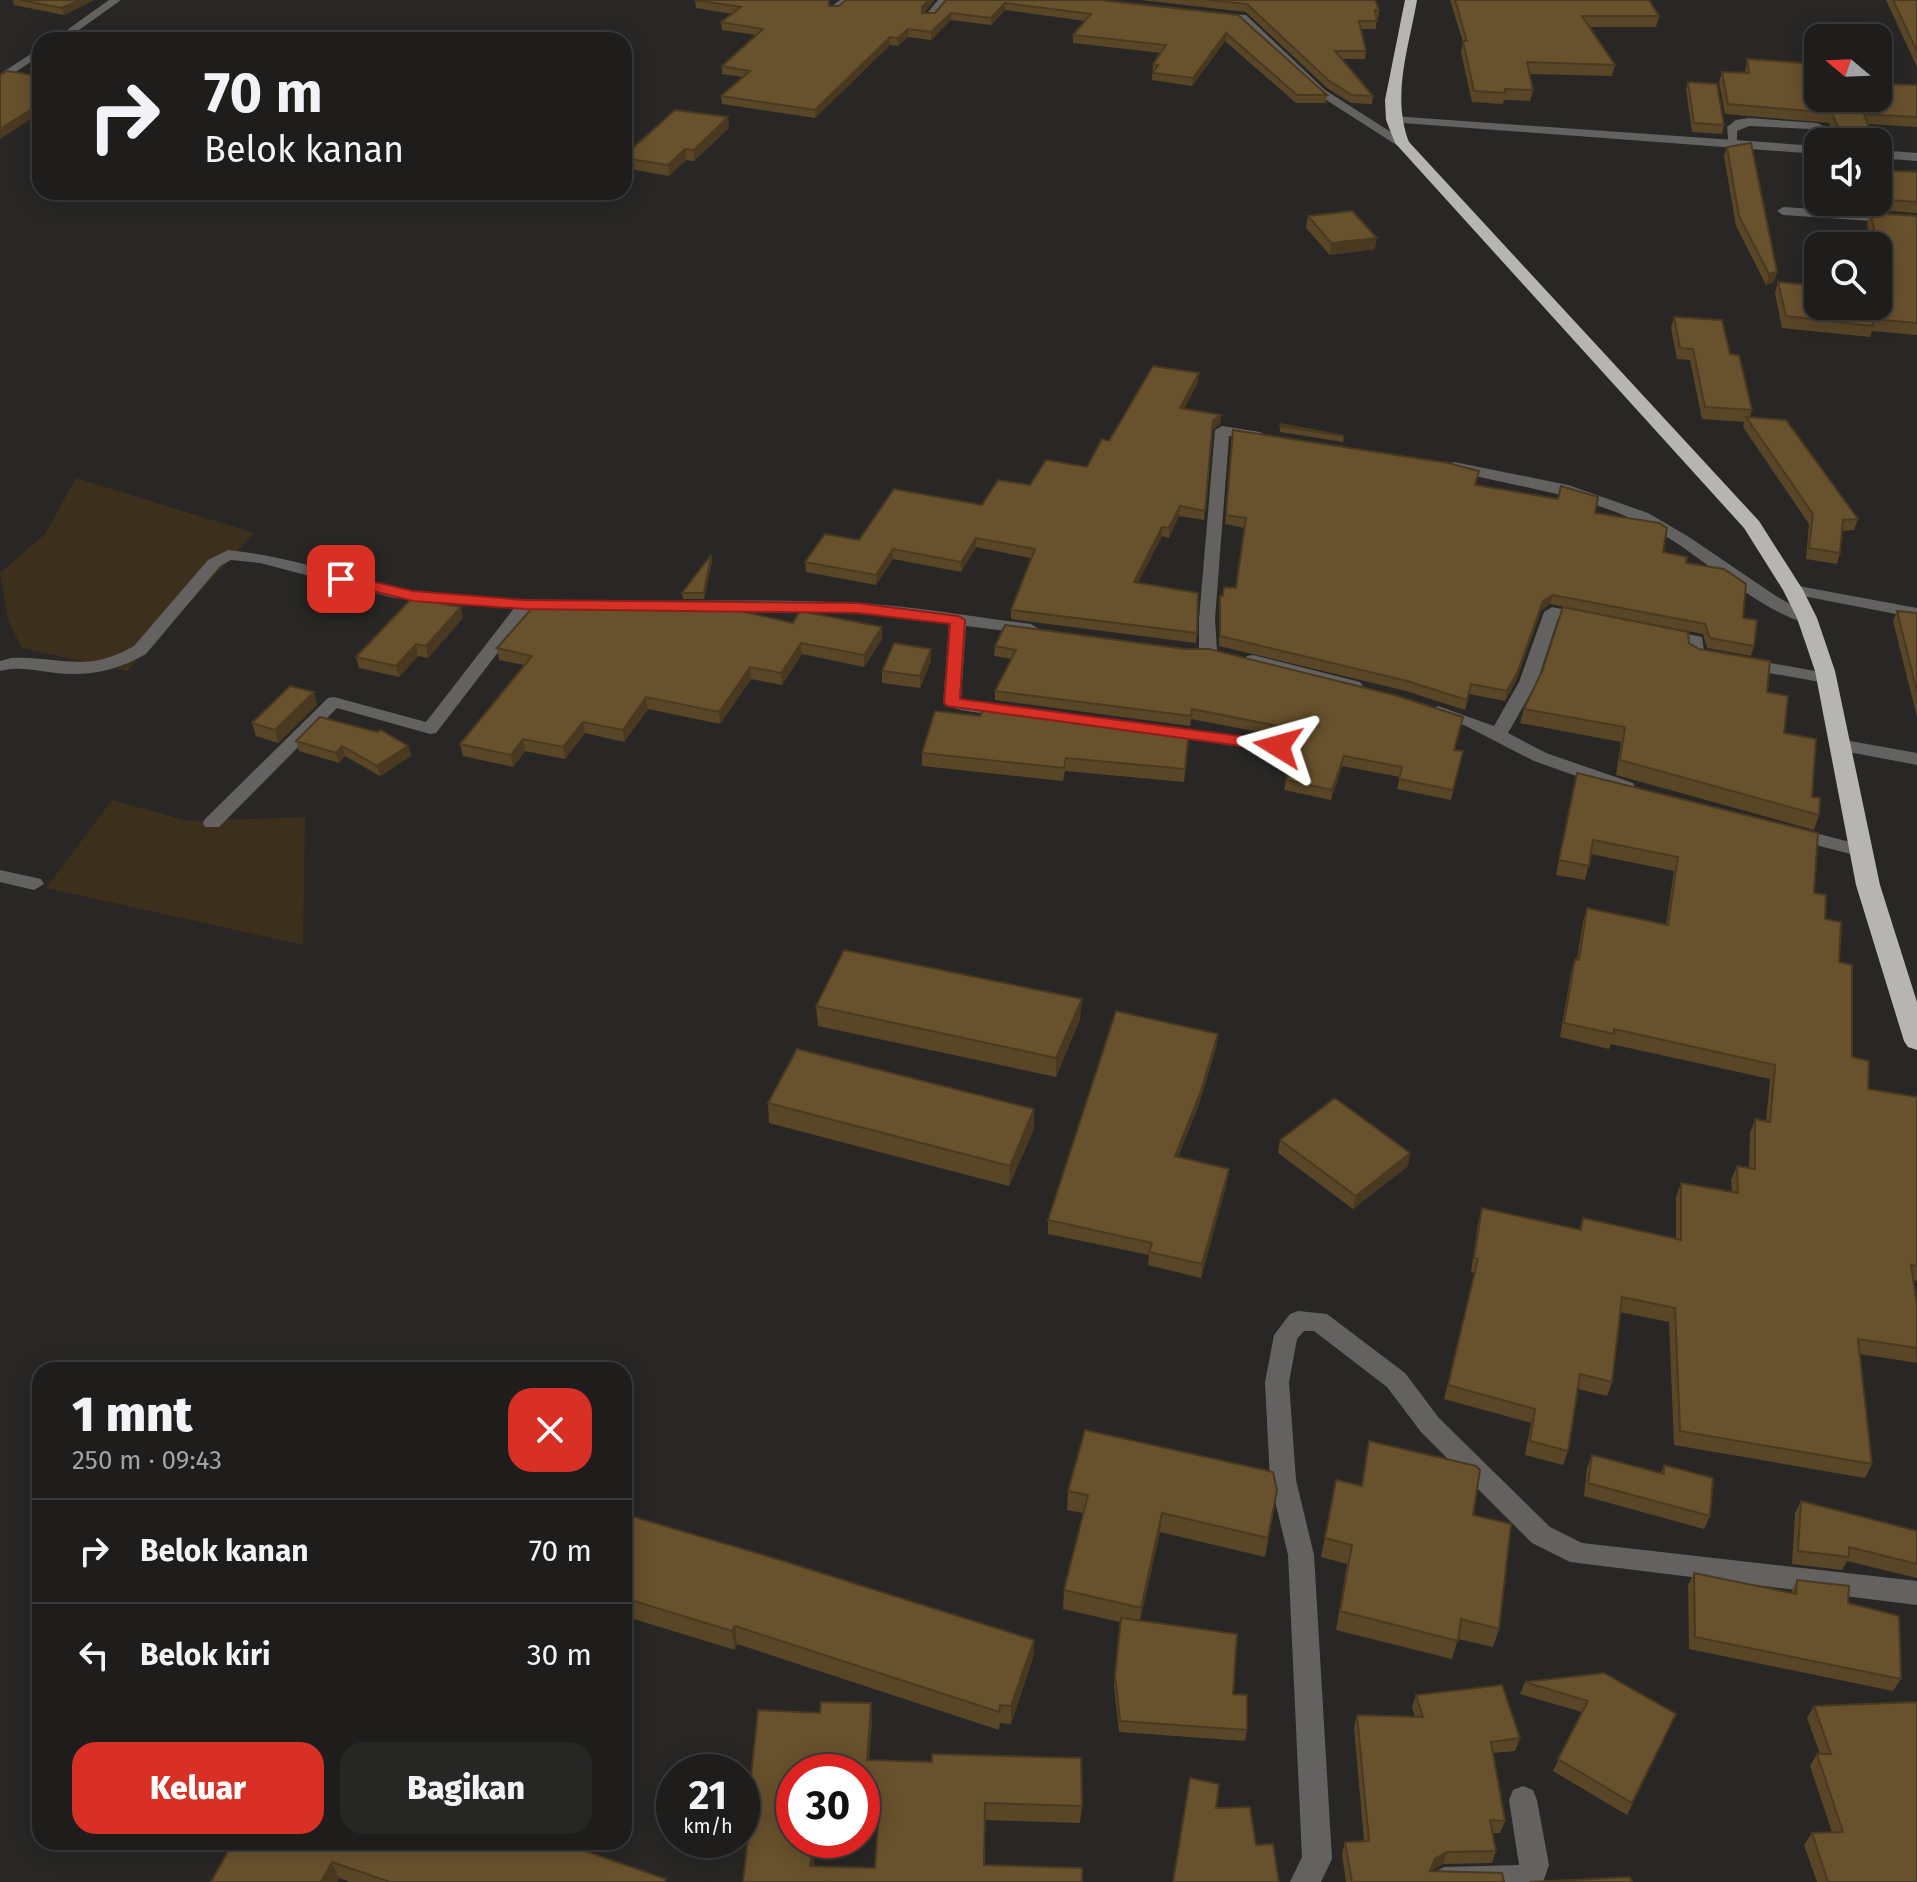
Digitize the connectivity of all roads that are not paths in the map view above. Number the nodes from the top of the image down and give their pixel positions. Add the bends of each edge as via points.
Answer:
1 (116, 0) edge
2 (846, 0) edge
3 (944, 0) edge
4 (1225, 0) edge
5 (1411, 0) edge
6 (835, 9) edge
7 (1200, 13) edge
8 (929, 17) edge
9 (1242, 17) junction
10 (70, 32) edge
11 (32, 57) edge
12 (0, 79) edge
13 (1393, 120) junction
14 (1818, 128) edge
15 (1402, 143) junction
16 (1733, 144) junction
17 (1804, 149) edge
18 (1892, 155) edge
19 (1917, 157) edge
20 (1804, 210) edge
21 (1783, 211) dead end
22 (1892, 215) edge
23 (1917, 220) edge
24 (1284, 440) edge
25 (1439, 464) edge
26 (1793, 590) junction
27 (525, 605) junction
28 (1917, 613) edge
29 (1807, 618) junction
30 (958, 620) junction
31 (1610, 624) edge
32 (1639, 630) edge
33 (1047, 631) edge
34 (1185, 651) edge
35 (1220, 653) junction
36 (0, 666) edge
37 (1826, 678) junction
38 (1370, 690) edge
39 (1413, 703) edge
40 (1030, 713) edge
41 (1138, 728) edge
42 (1497, 736) junction
43 (1839, 745) junction
44 (1278, 746) dead end
45 (1917, 759) edge
46 (1638, 792) edge
47 (212, 823) dead end
48 (1772, 828) edge
49 (1862, 851) junction
50 (0, 876) edge
51 (34, 884) dead end
52 (1917, 1041) edge
53 (1917, 1593) edge
54 (1523, 1800) dead end
55 (1305, 1882) edge
56 (1444, 1882) edge

1 - 10 street
2 - 6 street
3 - 8 street
4 - 9 street
5 - 13 highway
7 - 9 street
9 - 15 street via 1321,92
11 - 12 street
13 - 15 highway
13 - 16 street
14 - 16 street via 1749,122 1731,130
15 - 26 highway via 1752,525
16 - 17 street
18 - 19 street
20 - 21 street
22 - 23 street
24 - 35 street via 1222,430 1207,619
25 - 29 street via 1531,479 1663,527 1770,601
26 - 28 street
26 - 29 highway
27 - 30 street via 857,608
27 - 36 street via 394,593 261,558 228,555 214,563 140,650 124,660 76,671 23,663
27 - 47 street via 430,729 334,702
29 - 37 highway
30 - 33 street
30 - 40 street via 952,703
31 - 42 street via 1552,612 1528,682
32 - 37 street via 1696,641 1695,655
34 - 35 street
35 - 38 street
37 - 43 highway
39 - 42 street via 1470,721
41 - 44 street
42 - 46 street
43 - 45 street
43 - 49 highway
48 - 49 street
49 - 52 highway
50 - 51 street
53 - 55 street via 1579,1554 1541,1535 1430,1425 1396,1380 1319,1321 1298,1321 1286,1335 1277,1382 1283,1480 1301,1555 1317,1859
54 - 56 street via 1534,1865 1531,1876

